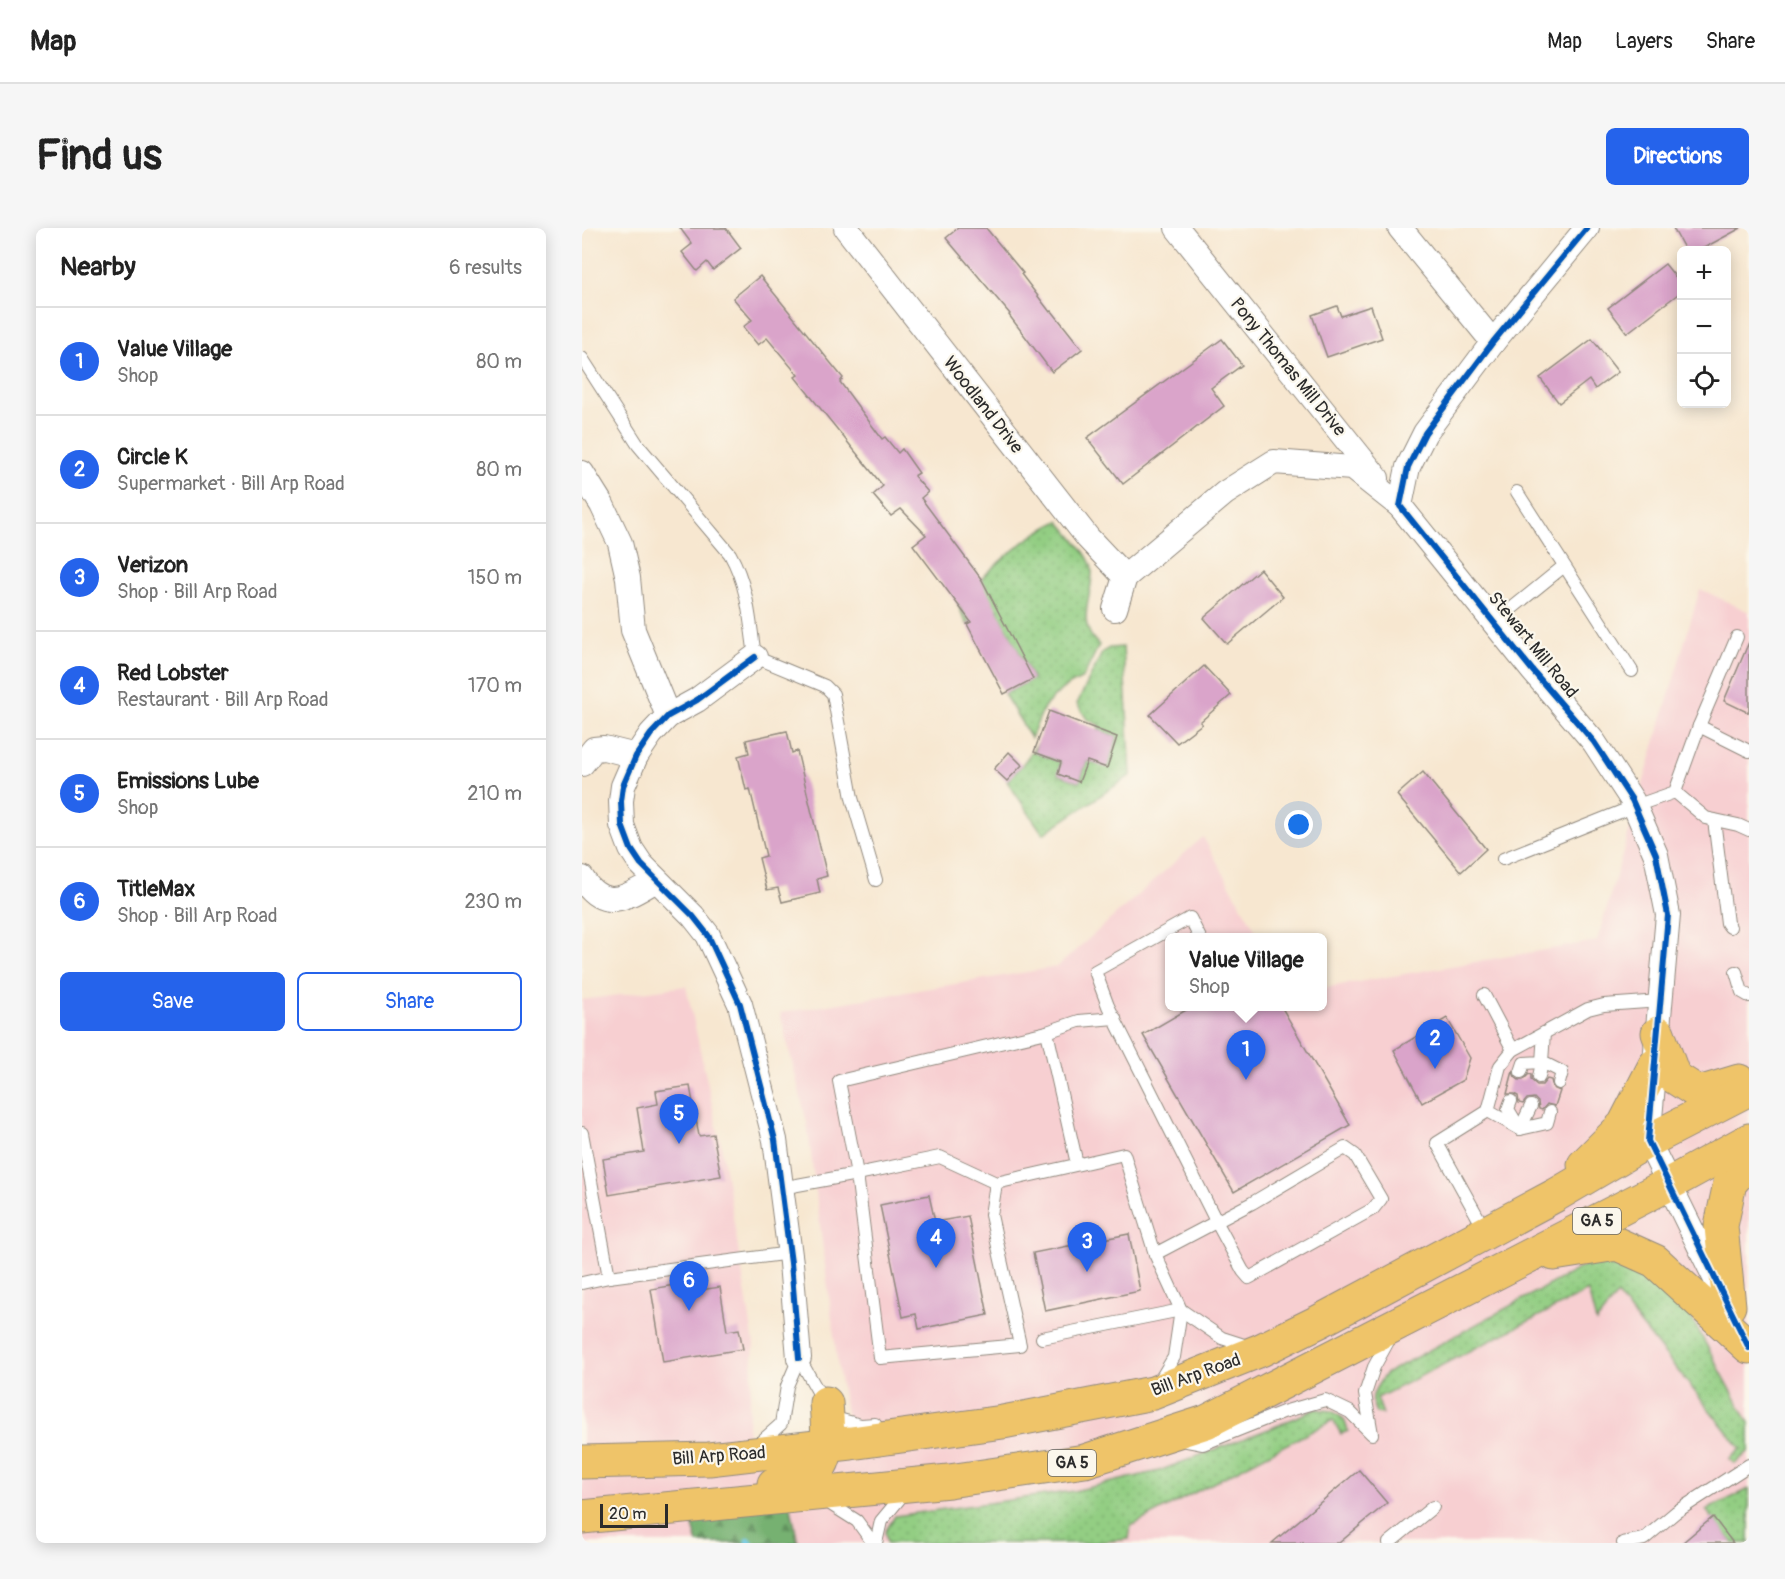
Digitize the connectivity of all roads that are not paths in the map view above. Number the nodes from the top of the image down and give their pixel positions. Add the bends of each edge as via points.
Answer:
1 (846, 228) edge
2 (1177, 228) edge
3 (1400, 228) edge
4 (1587, 228) edge
5 (1493, 342) junction
6 (582, 358) edge
7 (582, 473) edge
8 (1517, 492) dead end
9 (1400, 506) junction
10 (1564, 566) junction
11 (1125, 577) junction
12 (1115, 609) dead end
13 (1495, 622) junction
14 (1737, 638) dead end
15 (755, 657) junction
16 (1632, 670) dead end
17 (668, 716) junction
18 (1699, 726) junction
19 (1749, 751) edge
20 (636, 756) junction
21 (582, 764) edge
22 (1675, 792) junction
23 (1635, 806) junction
24 (1714, 820) junction
25 (1749, 830) edge
26 (1503, 859) dead end
27 (582, 878) edge
28 (876, 879) dead end
29 (656, 880) junction
30 (1730, 927) dead end
31 (1198, 933) edge
32 (1736, 972) dead end
33 (1484, 994) dead end
34 (1749, 996) edge
35 (1661, 1001) junction
36 (1115, 1018) junction
37 (1047, 1032) junction
38 (1544, 1033) junction
39 (1657, 1049) junction
40 (1513, 1050) junction
41 (1542, 1062) junction
42 (1521, 1072) dead end
43 (1539, 1077) dead end
44 (1749, 1077) edge
45 (1559, 1083) dead end
46 (1749, 1089) edge
47 (1511, 1101) dead end
48 (1531, 1106) dead end
49 (1488, 1112) junction
50 (1550, 1112) dead end
51 (1520, 1129) junction
52 (582, 1133) edge
53 (1749, 1140) edge
54 (1648, 1141) junction
55 (1749, 1161) edge
56 (1077, 1164) junction
57 (857, 1174) junction
58 (996, 1183) junction
59 (1669, 1184) junction
60 (781, 1188) junction
61 (1556, 1195) junction
62 (1216, 1221) junction
63 (1486, 1233) junction
64 (790, 1253) junction
65 (1155, 1254) junction
66 (1525, 1258) junction
67 (609, 1277) junction
68 (582, 1283) edge
69 (1729, 1306) junction
70 (1181, 1310) junction
71 (1397, 1324) junction
72 (1042, 1338) dead end
73 (1749, 1348) edge
74 (1261, 1350) junction
75 (799, 1358) junction
76 (1153, 1393) junction
77 (826, 1403) junction
78 (884, 1423) dead end
79 (1160, 1437) junction
80 (826, 1446) junction
81 (746, 1455) junction
82 (582, 1462) edge
83 (1749, 1465) edge
84 (911, 1485) junction
85 (816, 1494) junction
86 (719, 1504) junction
87 (1433, 1507) dead end
88 (585, 1520) edge
89 (874, 1543) edge
90 (1389, 1543) edge
91 (1623, 1543) edge

1 - 11 street, Woodland Drive via 1088,538
2 - 9 street, Pony Thomas Mill Drive
3 - 5 street
4 - 5 street
5 - 9 street via 1425,433 1408,467
6 - 15 lane via 638,445 730,554 741,573
7 - 17 street via 620,543 633,630
8 - 10 lane
9 - 11 street via 1352,468 1274,462 1225,493
9 - 13 street, Stewart Mill Road
10 - 13 lane
10 - 16 lane
11 - 12 street
13 - 23 street, Stewart Mill Road via 1593,742
14 - 18 lane
15 - 17 street via 697,700
15 - 28 lane via 825,686 833,694 852,798
17 - 20 street
18 - 19 lane
18 - 22 lane
20 - 21 street via 594,749
20 - 29 street via 623,786 622,825 631,849
22 - 23 lane
22 - 24 lane via 1706,818
23 - 26 lane
23 - 35 street, Stewart Mill Road via 1656,855 1668,915
24 - 25 lane
24 - 30 lane
27 - 29 street via 587,887 609,899 624,899
29 - 60 street via 708,935 740,1004 775,1140
31 - 36 lane via 1190,918 1095,971
32 - 34 lane via 1743,992
33 - 40 lane
35 - 38 lane via 1588,1009
35 - 39 street, Stewart Mill Road
36 - 37 lane via 1079,1021
36 - 62 lane
37 - 56 lane
37 - 57 lane via 839,1081
38 - 40 lane
38 - 41 lane
39 - 44 main road via 1674,1077 1699,1093
39 - 54 street, Stewart Mill Road
39 - 61 main road via 1624,1125
40 - 49 lane via 1500,1066
41 - 42 lane via 1524,1062
41 - 43 lane
41 - 45 lane via 1562,1072
46 - 54 main road, Bill Arp Road / GA 5
47 - 51 lane via 1508,1109
48 - 51 lane
49 - 51 lane
49 - 63 lane via 1437,1143
50 - 51 lane via 1547,1123
52 - 67 lane
53 - 59 main road, GA 5
54 - 59 street
54 - 61 main road, Bill Arp Road / GA 5
55 - 69 main road via 1730,1183 1721,1226
56 - 58 lane
56 - 65 lane via 1124,1154
57 - 58 lane via 940,1156
57 - 58 lane via 880,1358 1020,1345 991,1215
57 - 60 lane
59 - 66 main road, GA 5
59 - 69 street
60 - 64 street
61 - 63 main road, Bill Arp Road / GA 5
62 - 62 lane via 1249,1278 1373,1209 1381,1199 1355,1155 1345,1148
62 - 65 lane
63 - 74 main road, Bill Arp Road / GA 5
64 - 67 lane
64 - 75 street
65 - 70 lane
66 - 71 main road, GA 5
66 - 73 main road via 1617,1244 1655,1261
67 - 68 lane
69 - 73 street
70 - 72 lane
70 - 74 lane via 1222,1338
70 - 76 lane via 1174,1357
71 - 79 main road, GA 5 via 1206,1422
71 - 79 lane via 1374,1367 1365,1394 1372,1434 1350,1412 1325,1400 1203,1444
74 - 76 main road, Bill Arp Road / GA 5
75 - 77 lane
75 - 81 lane via 787,1386 781,1424
76 - 80 main road, Bill Arp Road / GA 5
77 - 78 lane via 838,1419 861,1425
77 - 80 main road
79 - 84 main road, GA 5 via 1085,1461
80 - 81 main road, Bill Arp Road / GA 5
80 - 86 main road via 820,1470 805,1479 757,1486
81 - 82 main road, Bill Arp Road / GA 5
83 - 91 lane via 1676,1512 1644,1539
84 - 85 main road, GA 5
84 - 89 lane via 881,1521
85 - 86 main road, GA 5
85 - 89 lane via 857,1521
86 - 88 main road, GA 5
87 - 90 lane

